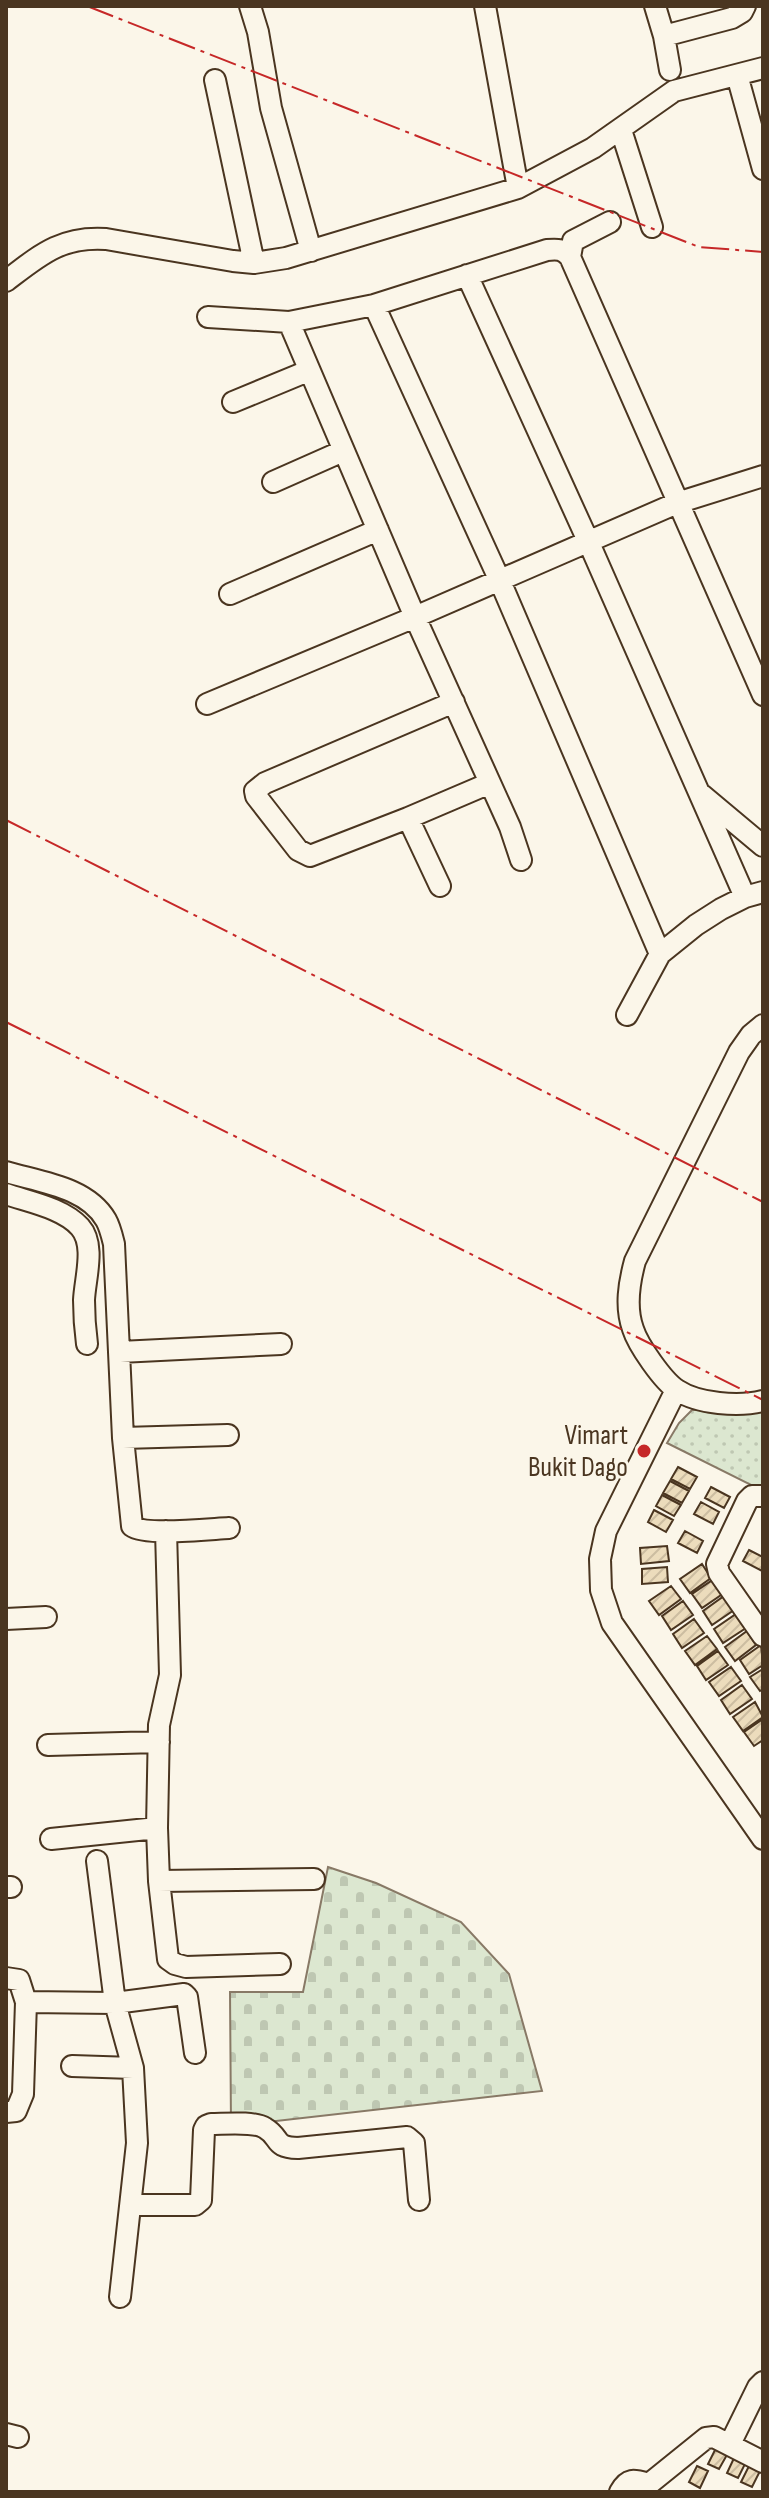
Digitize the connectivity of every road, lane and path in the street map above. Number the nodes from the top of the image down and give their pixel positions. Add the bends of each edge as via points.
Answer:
1 (250, 6) edge
2 (485, 6) edge
3 (655, 6) edge
4 (745, 6) edge
5 (664, 36) junction
6 (763, 68) edge
7 (670, 70) dead end
8 (737, 75) junction
9 (215, 80) dead end
10 (621, 130) junction
11 (763, 169) edge
12 (518, 188) junction
13 (610, 222) dead end
14 (652, 227) dead end
15 (311, 251) junction
16 (570, 257) junction
17 (254, 263) junction
18 (467, 275) junction
19 (6, 281) edge
20 (374, 305) junction
21 (208, 317) dead end
22 (289, 322) junction
23 (308, 371) junction
24 (233, 402) dead end
25 (343, 451) junction
26 (763, 476) edge
27 (273, 482) dead end
28 (677, 503) junction
29 (378, 530) junction
30 (589, 543) junction
31 (500, 581) junction
32 (230, 594) dead end
33 (415, 617) junction
34 (763, 695) edge
35 (454, 702) junction
36 (207, 704) dead end
37 (490, 783) junction
38 (699, 792) junction
39 (408, 818) junction
40 (763, 846) edge
41 (521, 860) dead end
42 (440, 886) dead end
43 (754, 895) edge
44 (660, 954) junction
45 (627, 1015) dead end
46 (763, 1025) edge
47 (6, 1172) edge
48 (6, 1194) edge
49 (87, 1344) dead end
50 (281, 1344) dead end
51 (120, 1352) junction
52 (676, 1390) junction
53 (763, 1401) edge
54 (228, 1435) dead end
55 (123, 1438) junction
56 (763, 1496) edge
57 (229, 1528) dead end
58 (166, 1531) junction
59 (46, 1617) dead end
60 (6, 1619) edge
61 (763, 1636) edge
62 (159, 1742) junction
63 (48, 1745) dead end
64 (157, 1828) junction
65 (51, 1839) dead end
66 (763, 1839) edge
67 (97, 1861) dead end
68 (314, 1879) dead end
69 (159, 1881) junction
70 (280, 1964) dead end
71 (6, 1978) edge
72 (26, 2002) junction
73 (115, 2003) junction
74 (195, 2053) dead end
75 (72, 2066) dead end
76 (133, 2068) junction
77 (6, 2112) edge
78 (419, 2200) dead end
79 (132, 2205) junction
80 (120, 2297) dead end
81 (763, 2382) edge
82 (730, 2444) junction
83 (763, 2462) edge
84 (657, 2488) edge
85 (620, 2492) edge

1 - 15 street via 271,108
2 - 12 street
3 - 5 street
4 - 5 street via 732,18
5 - 7 street
6 - 8 street
8 - 10 street via 674,91
8 - 11 street
9 - 17 street
10 - 12 street
10 - 14 street
12 - 15 street
13 - 16 street via 573,241
15 - 17 street
16 - 18 street via 565,251 547,250
16 - 28 street
17 - 19 street via 87,237 60,244
18 - 20 street
18 - 30 street
20 - 22 street
20 - 31 street
21 - 22 street
22 - 23 street
23 - 24 street
23 - 25 street
25 - 27 street
25 - 29 street
26 - 28 street
28 - 30 street
28 - 34 street
29 - 32 street
29 - 33 street
30 - 31 street
30 - 38 street
31 - 33 street
31 - 44 street
33 - 35 street
33 - 36 street
35 - 37 street
35 - 39 street via 255,791 298,850 310,856
37 - 39 street
37 - 41 street
38 - 40 street
38 - 43 street
39 - 42 street
43 - 44 street via 696,925
44 - 45 street
46 - 52 street via 739,1052 632,1271 632,1329 645,1355
47 - 51 street via 77,1193 107,1221 114,1244
48 - 49 street via 57,1212 84,1234
50 - 51 street
51 - 55 street
52 - 53 street via 708,1402
52 - 66 street via 606,1531 601,1590 612,1623
54 - 55 street
55 - 58 street via 132,1526
56 - 61 street via 747,1501 717,1564
57 - 58 street
58 - 62 street via 170,1675
59 - 60 street
62 - 63 street
62 - 64 street
64 - 65 street
64 - 69 street
67 - 73 street
68 - 69 street
69 - 70 street via 166,1950 175,1964
71 - 72 street via 19,1980
72 - 73 street
72 - 77 street via 23,2094 16,2111
73 - 74 street via 184,1994
73 - 76 street
75 - 76 street
76 - 79 street via 137,2143
78 - 79 street via 414,2143 407,2137 285,2148 265,2127 211,2124 204,2130 201,2200 195,2205
79 - 80 street
81 - 82 street
82 - 83 street
82 - 84 street via 714,2437 698,2442
84 - 85 street via 633,2479

